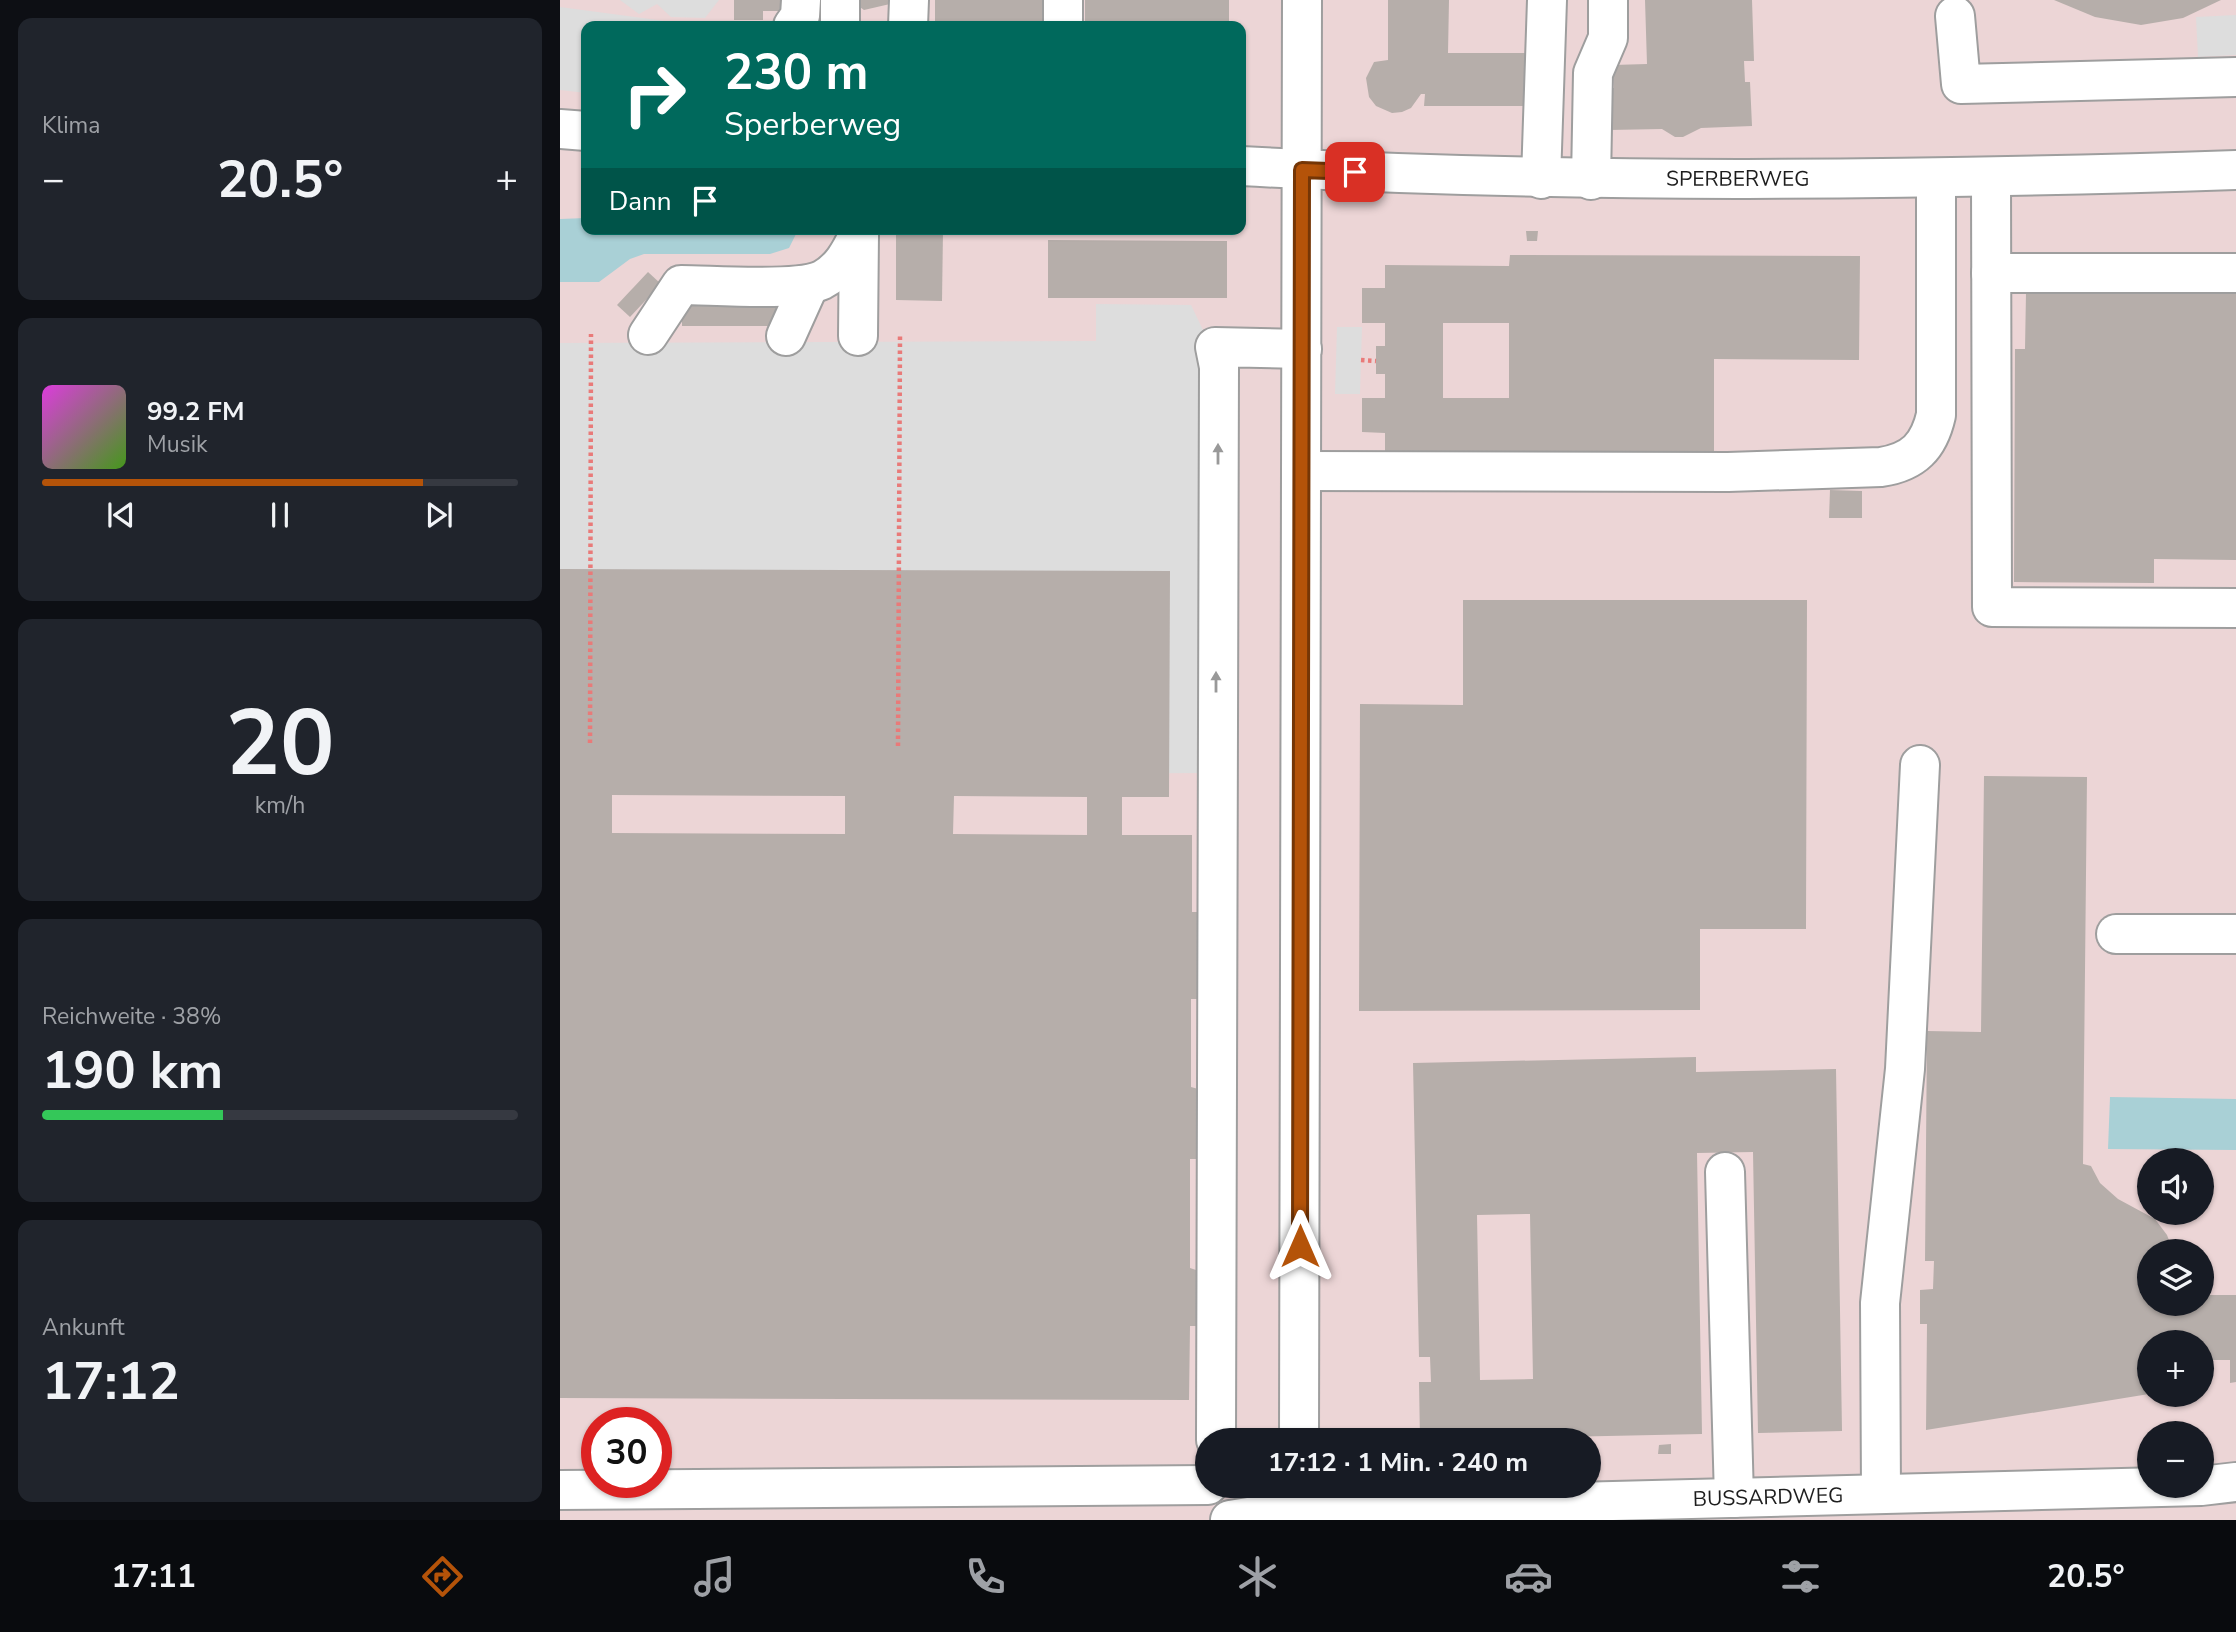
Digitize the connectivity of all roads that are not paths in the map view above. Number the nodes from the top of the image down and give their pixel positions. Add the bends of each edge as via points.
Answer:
1 (801, 0) edge
2 (840, 0) edge
3 (909, 0) edge
4 (1063, 0) edge
5 (1303, 0) edge
6 (1547, 0) edge
7 (1608, 0) edge
8 (1955, 16) dead end
9 (796, 21) edge
10 (840, 21) edge
11 (908, 21) edge
12 (1063, 21) edge
13 (2236, 78) edge
14 (560, 129) edge
15 (581, 131) edge
16 (1246, 166) edge
17 (1302, 170) junction
18 (2236, 170) edge
19 (1991, 178) junction
20 (1541, 179) junction
21 (1936, 179) junction
22 (1591, 180) junction
23 (858, 235) edge
24 (859, 235) edge
25 (1991, 273) junction
26 (2236, 273) edge
27 (808, 285) junction
28 (648, 335) dead end
29 (786, 336) dead end
30 (858, 336) dead end
31 (1301, 349) junction
32 (1301, 471) junction
33 (2236, 608) edge
34 (1920, 765) dead end
35 (2116, 933) dead end
36 (2236, 934) edge
37 (1725, 1172) dead end
38 (1216, 1428) edge
39 (1299, 1428) edge
40 (2236, 1482) edge
41 (1195, 1485) edge
42 (560, 1490) edge
43 (1881, 1494) junction
44 (1734, 1498) junction
45 (1299, 1505) edge
46 (2022, 1505) edge
47 (1810, 1508) edge
48 (1230, 1520) edge

1 - 9 street
2 - 10 street
3 - 11 street
4 - 12 street
5 - 17 street
6 - 20 street
7 - 22 street via 1608,38 1593,74
8 - 13 street via 1962,84
14 - 15 street
16 - 17 street, SPERBERWEG
17 - 20 street, SPERBERWEG
17 - 31 street
18 - 19 street, SPERBERWEG
19 - 21 street, SPERBERWEG
19 - 25 street
20 - 22 street, SPERBERWEG
21 - 22 street, SPERBERWEG
21 - 32 street via 1936,415 1928,441 1905,462 1881,467 1728,472
23 - 27 street via 835,270
24 - 30 street
25 - 26 street
25 - 33 street via 1992,607
27 - 28 street via 681,285
27 - 29 street
31 - 32 street
38 -> 31 street via 1219,367 1215,347
32 - 39 street
34 - 43 street via 1905,1069 1880,1303
35 - 36 street
37 - 44 street
40 - 46 street, BUSSARDWEG
41 - 42 street
43 - 46 street, BUSSARDWEG
43 - 47 street, BUSSARDWEG
44 - 45 street, BUSSARDWEG
44 - 47 street, BUSSARDWEG
45 - 48 street, BUSSARDWEG

